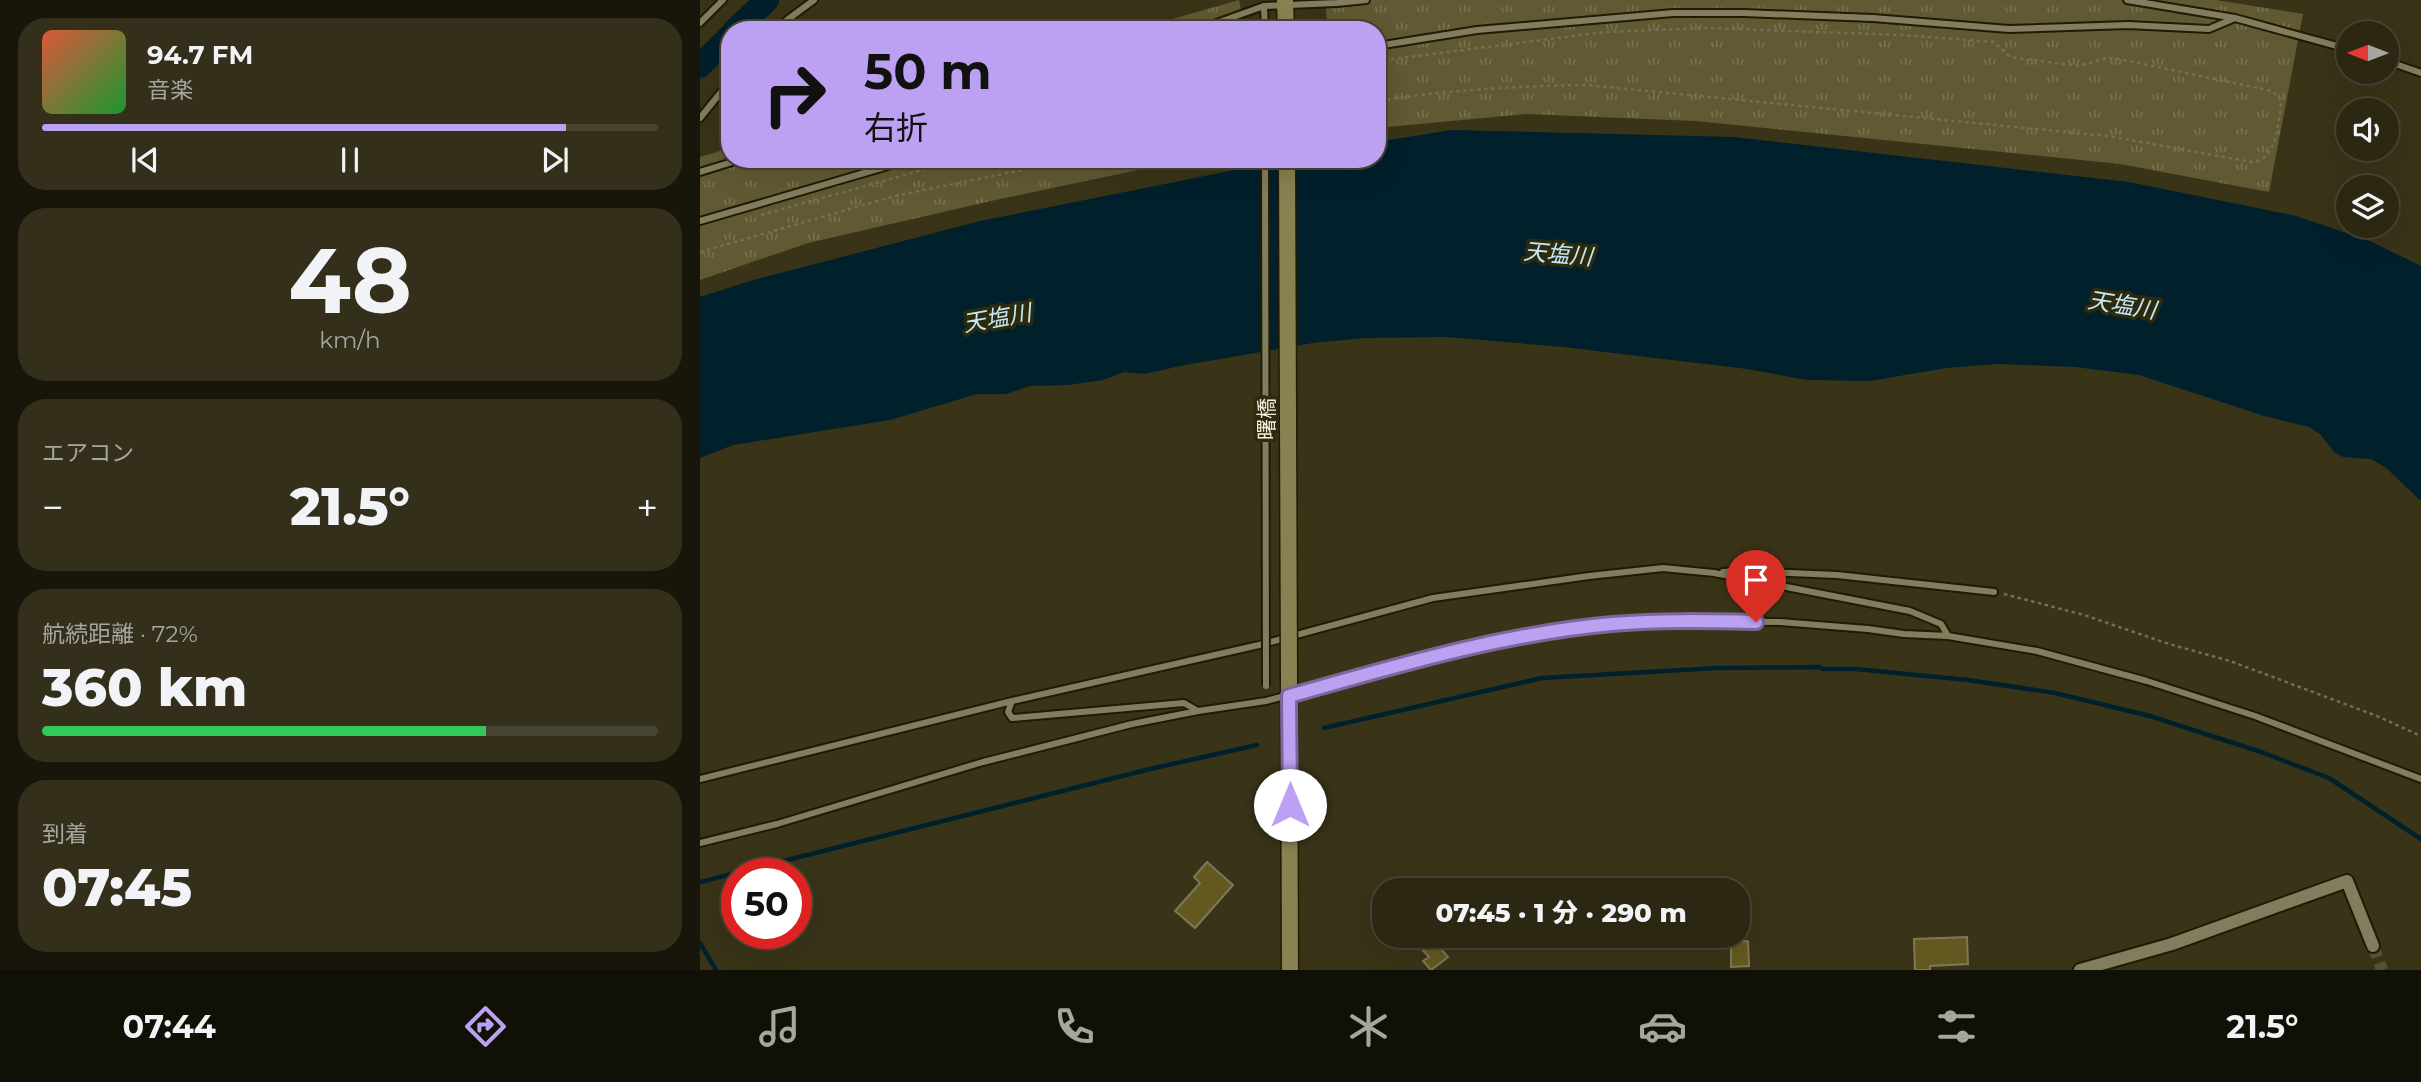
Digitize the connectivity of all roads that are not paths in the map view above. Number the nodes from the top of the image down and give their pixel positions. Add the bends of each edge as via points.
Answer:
1 (723, 0) edge
2 (814, 0) edge
3 (1366, 0) edge
4 (2127, 0) edge
5 (1285, 2) edge
6 (1264, 6) junction
7 (2235, 18) junction
8 (786, 21) edge
9 (1222, 21) edge
10 (1265, 21) edge
11 (1286, 21) edge
12 (700, 23) edge
13 (1386, 45) edge
14 (2336, 46) edge
15 (2399, 65) edge
16 (2421, 73) edge
17 (721, 92) edge
18 (700, 118) edge
19 (721, 166) edge
20 (881, 168) edge
21 (1265, 168) edge
22 (1287, 168) edge
23 (700, 172) edge
24 (700, 221) edge
25 (1714, 573) junction
26 (1994, 592) road end
27 (1948, 636) junction
28 (1289, 696) junction
29 (1012, 701) junction
30 (1266, 701) junction
31 (1198, 711) junction
32 (700, 779) edge
33 (2421, 779) edge
34 (700, 843) edge
35 (2373, 946) tunnel mouth
36 (2108, 967) edge
37 (1290, 970) edge
38 (2080, 970) edge

1 - 12 lane
2 - 8 lane
3 - 5 lane
4 - 7 lane
5 - 6 lane
5 - 11 main road
6 - 9 lane
6 - 10 lane
7 - 13 lane via 2209,29 2128,25 2008,29 1873,18 1673,13 1477,30
7 - 14 lane
15 - 16 lane
17 - 18 lane
19 - 23 lane
20 - 24 lane
21 - 30 lane, bridge
22 - 28 main road, 曙橋, bridge
25 - 26 lane via 1837,575
25 - 27 lane via 1910,611 1941,624
25 - 29 lane via 1663,568 1433,598 1259,645
27 - 28 lane via 1780,622 1612,624 1442,653
27 - 33 lane via 2037,651 2147,681
28 - 30 lane
28 - 37 main road, 曙橋
29 - 31 lane via 1008,712 1012,718 1177,703 1190,704
29 - 32 lane
30 - 31 lane
31 - 34 lane via 983,762
35 - 36 street via 2347,881
36 - 38 street

